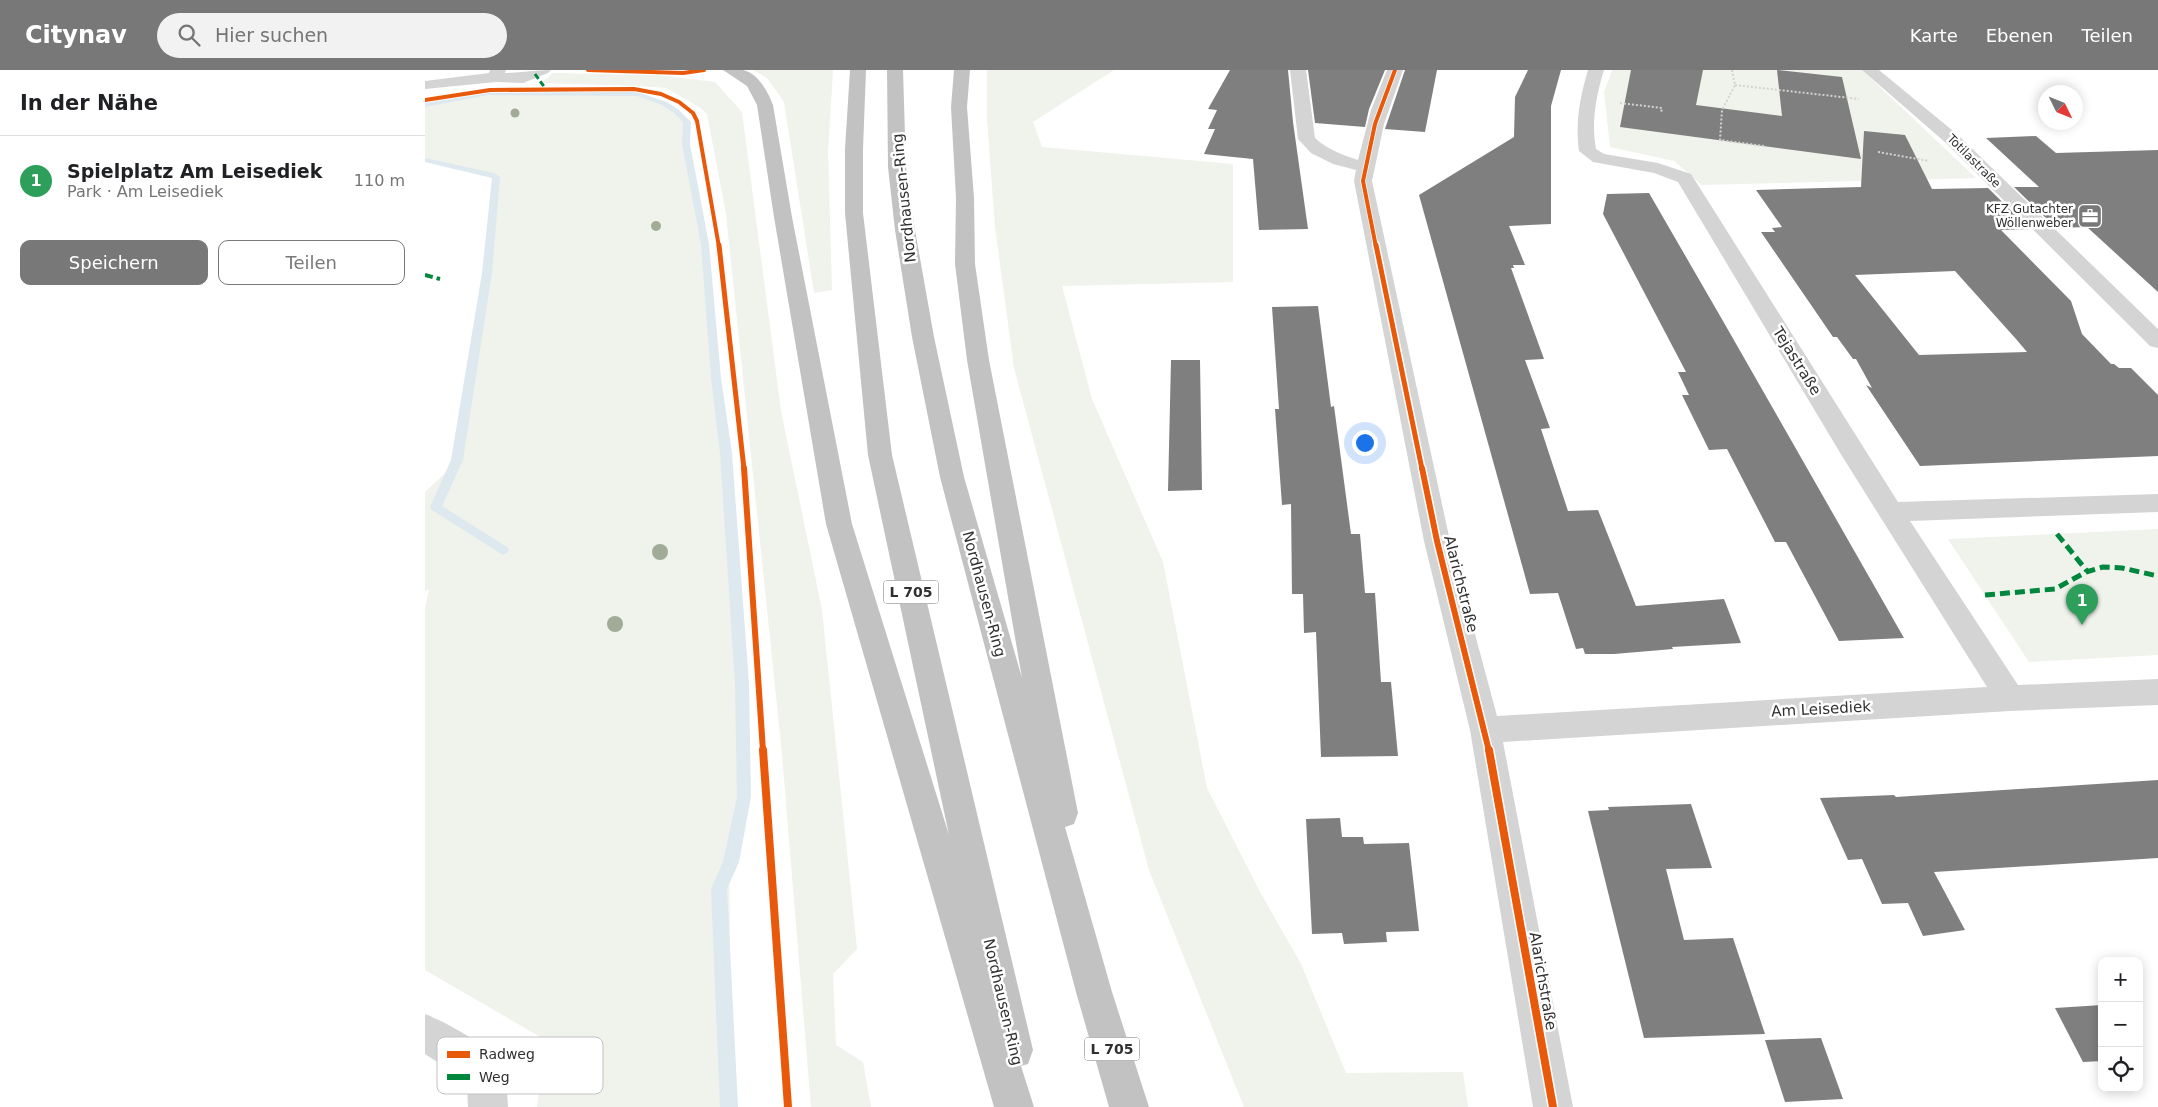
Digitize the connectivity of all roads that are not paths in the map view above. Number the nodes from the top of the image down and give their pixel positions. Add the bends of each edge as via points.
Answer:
1 (543, 70) edge
2 (731, 70) edge
3 (858, 70) edge
4 (895, 70) edge
5 (962, 70) edge
6 (1298, 70) edge
7 (1395, 70) edge
8 (1596, 70) edge
9 (1870, 70) edge
10 (497, 74) edge
11 (429, 85) dead end
12 (1365, 166) junction
13 (2158, 341) edge
14 (2158, 503) edge
15 (1892, 512) junction
16 (2158, 692) edge
17 (2010, 698) junction
18 (1485, 730) junction
19 (1094, 992) junction
20 (425, 1033) edge
21 (437, 1040) edge
22 (487, 1094) edge
23 (488, 1107) edge
24 (1013, 1107) edge
25 (1027, 1107) edge
26 (1129, 1107) edge
27 (1553, 1107) edge

1 - 10 street via 523,78
2 - 24 highway via 753,81 762,93 839,524
3 - 25 highway, Nordhausen-Ring / L 705 via 854,213 880,455
4 - 19 highway, Nordhausen-Ring / L 705 via 897,167 905,230 950,467
5 - 19 highway via 959,107 965,198 965,264 977,360
6 - 12 street via 1307,139 1317,149 1339,160
7 - 12 street, Alarichstraße via 1387,87
8 - 15 street, Tejastraße via 1588,99 1585,141 1588,151 1599,158 1658,168 1685,178
9 - 13 street, Totilastraße via 1952,139
10 - 11 street
12 - 18 street, Alarichstraße via 1363,181 1435,531
14 - 15 street
15 - 17 street, Tejastraße
16 - 17 street, Am Leisediek
17 - 18 street, Am Leisediek
18 - 27 street, Alarichstraße
19 - 26 highway, Nordhausen-Ring / L 705
20 - 21 street
22 - 23 street

